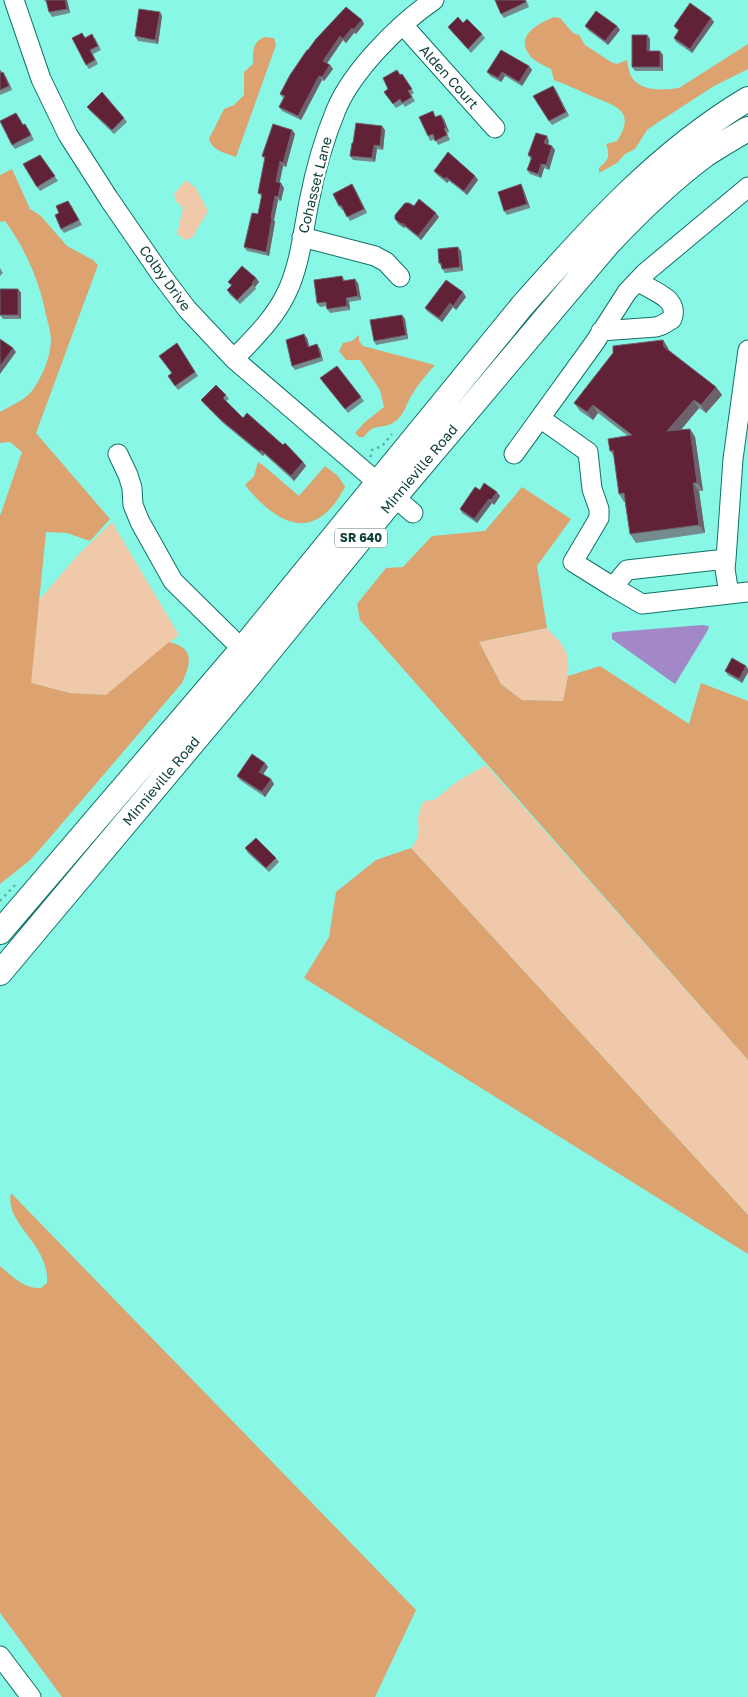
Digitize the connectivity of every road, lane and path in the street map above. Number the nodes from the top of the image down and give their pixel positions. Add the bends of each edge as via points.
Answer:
1 (14, 0) edge
2 (434, 0) edge
3 (403, 26) junction
4 (748, 99) edge
5 (495, 128) dead end
6 (748, 129) edge
7 (748, 137) edge
8 (723, 144) junction
9 (748, 187) edge
10 (302, 237) junction
11 (400, 277) dead end
12 (638, 281) junction
13 (601, 331) junction
14 (748, 350) edge
15 (234, 359) junction
16 (540, 418) junction
17 (372, 450) dead end
18 (118, 454) dead end
19 (372, 454) dead end
20 (514, 454) dead end
21 (386, 491) junction
22 (413, 513) dead end
23 (726, 560) junction
24 (613, 587) junction
25 (748, 592) edge
26 (728, 594) junction
27 (242, 649) junction
28 (0, 932) edge
29 (0, 973) edge
30 (0, 1656) edge
31 (31, 1697) edge

1 - 15 street, Colby Drive via 44,85 83,160 162,276
2 - 3 street, Cohasset Lane
3 - 5 street, Alden Court
3 - 10 street, Cohasset Lane via 357,74 336,110 315,172
4 - 21 main road, Minnieville Road / SR 640 via 698,131 662,160 597,222 522,306
6 - 8 main road, Minnieville Road / SR 640
7 - 8 main road
8 - 21 main road, Minnieville Road / SR 640 via 672,182 615,237
9 - 12 street
10 - 11 street via 375,256
10 - 15 street, Cohasset Lane via 291,282 282,301 264,327
12 - 13 street via 626,292
12 - 13 street via 667,298 673,309 672,319 662,325
13 - 16 street
14 - 23 street via 733,459
15 - 21 street, Colby Drive
16 - 20 street
16 - 24 street via 588,452 592,488 600,518 573,562
17 - 19 path
18 - 27 street via 128,475 133,505 140,522 173,581
21 - 22 street, Colby Drive
21 - 27 main road, Minnieville Road / SR 640
21 - 29 main road, Minnieville Road / SR 640 via 248,677
23 - 24 street via 627,570
23 - 26 street
24 - 26 street via 642,604
25 - 26 street
27 - 28 main road, Minnieville Road / SR 640
30 - 31 street

